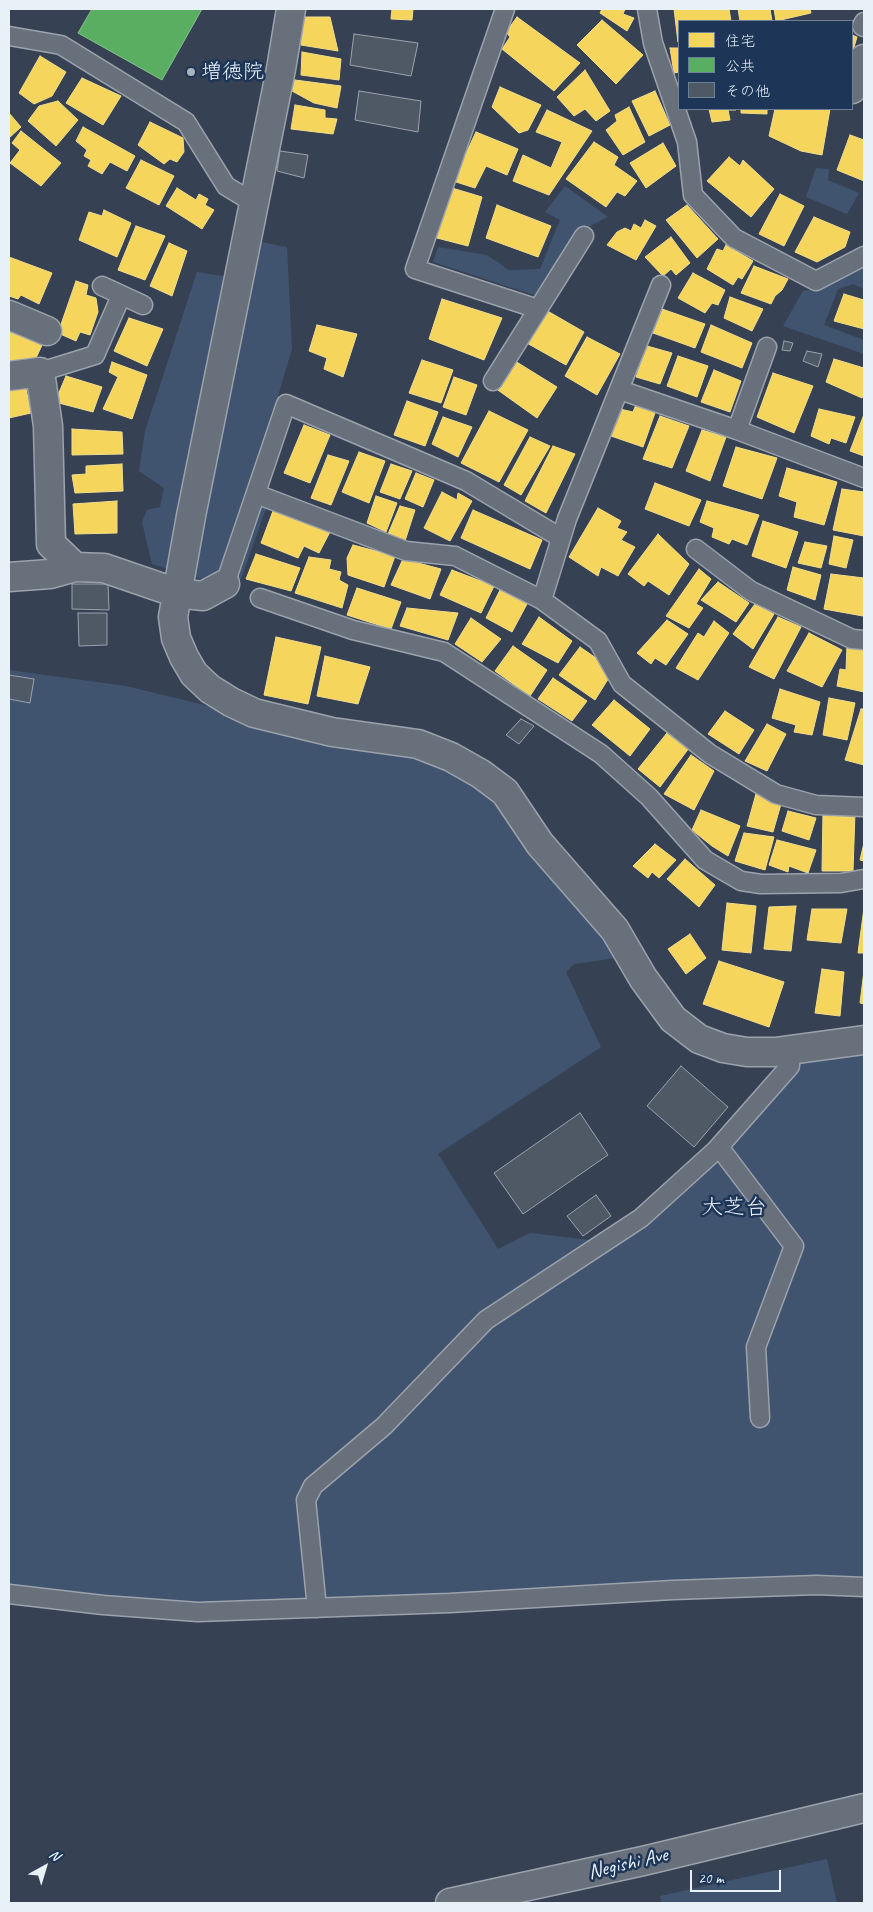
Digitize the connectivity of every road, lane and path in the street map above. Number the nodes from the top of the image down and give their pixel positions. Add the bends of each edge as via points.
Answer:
1 (291, 9) edge
2 (505, 9) edge
3 (647, 9) edge
4 (864, 22) edge
5 (864, 27) edge
6 (9, 36) edge
7 (864, 59) edge
8 (853, 86) edge
9 (254, 203) junction
10 (584, 236) dead end
11 (864, 256) edge
12 (661, 285) dead end
13 (102, 286) dead end
14 (121, 296) junction
15 (143, 305) dead end
16 (538, 309) junction
17 (9, 315) edge
18 (47, 331) dead end
19 (767, 347) dead end
20 (40, 372) junction
21 (9, 376) edge
22 (493, 381) dead end
23 (620, 390) junction
24 (737, 430) junction
25 (864, 478) edge
26 (256, 494) junction
27 (561, 538) junction
28 (696, 549) dead end
29 (75, 567) junction
30 (9, 577) edge
31 (225, 584) joint
32 (177, 593) junction
33 (260, 598) dead end
34 (542, 600) junction
35 (864, 640) edge
36 (864, 807) edge
37 (864, 879) edge
38 (864, 1040) edge
39 (791, 1050) junction
40 (720, 1147) junction
41 (760, 1418) dead end
42 (864, 1587) edge
43 (9, 1594) edge
44 (317, 1608) junction
45 (864, 1808) edge
46 (450, 1903) edge

1 - 9 street
2 - 16 lane via 415,269
3 - 11 lane via 653,42 687,142 693,196 734,238 816,282
4 - 5 lane
6 - 9 lane via 61,45 186,122 226,186
7 - 8 street
9 - 32 street
10 - 16 lane
12 - 23 lane
13 - 14 lane
14 - 15 lane
14 - 20 lane via 95,354
16 - 22 lane
17 - 18 street
19 - 24 lane
20 - 21 street
20 - 29 street via 48,426 51,544
23 - 24 lane
23 - 27 lane
24 - 25 lane
26 - 27 lane via 286,404 466,481
26 - 31 lane
26 - 34 lane via 406,551 455,556
27 - 34 lane
28 - 35 lane via 751,591 852,639
29 - 30 street via 50,574
29 - 32 street via 104,568
31 - 32 street via 203,596
32 - 39 street via 173,617 176,638 194,674 210,689 254,713 332,732 418,744 481,774 505,792 540,844 615,930 643,978 673,1019 699,1039 723,1048 766,1052
33 - 37 lane via 352,630 444,652 600,754 649,797 705,860 741,881 761,884 831,883
34 - 36 lane via 598,641 622,684 710,754 776,794 816,805
38 - 39 street
39 - 40 lane via 790,1066
40 - 41 lane via 794,1246 756,1347
40 - 44 lane via 641,1218 486,1320 384,1426 314,1486 306,1500
42 - 44 lane via 782,1586
43 - 44 lane via 198,1612
45 - 46 street, Negishi Ave

